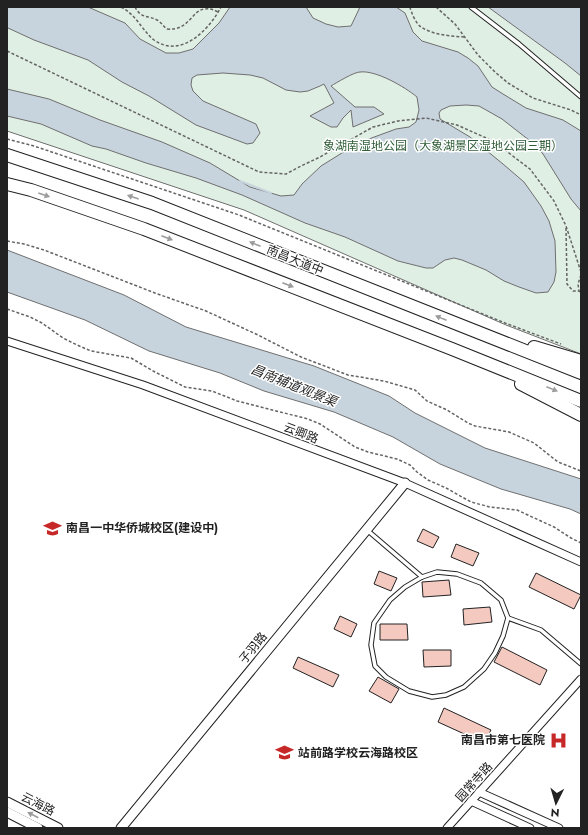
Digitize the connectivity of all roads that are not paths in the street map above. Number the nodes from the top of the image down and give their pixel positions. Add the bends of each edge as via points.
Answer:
1 (471, 7) edge
2 (581, 97) edge
3 (7, 155) edge
4 (7, 184) edge
5 (467, 328) junction
6 (7, 341) edge
7 (452, 349) junction
8 (581, 361) edge
9 (581, 373) edge
10 (581, 401) edge
11 (581, 415) edge
12 (404, 483) junction
13 (366, 529) junction
14 (581, 562) edge
15 (422, 577) junction
16 (508, 618) junction
17 (581, 664) edge
18 (581, 679) edge
19 (479, 792) junction
20 (7, 802) edge
21 (471, 802) junction
22 (7, 812) edge
23 (38, 828) edge
24 (58, 828) edge
25 (121, 828) edge
26 (447, 828) edge
27 (530, 828) edge
28 (559, 828) edge

1 - 2 lane
5 -> 3 highway, 南昌大道中 via 152,203
4 -> 7 highway via 144,229
5 - 8 highway
5 - 9 highway, 南昌大道中
6 - 12 street, 云卿路 via 143,385
7 -> 10 highway
7 - 11 highway
12 - 13 street, 子羽路
12 - 14 street, 云卿路
13 - 15 lane
13 - 25 street, 子羽路
15 - 16 lane via 437,572 457,574 481,583 501,600
15 - 16 lane via 390,600 374,623 371,645 375,666 386,677 409,691 432,697 446,695 464,687 484,669 495,653
16 - 17 lane via 541,630
18 - 19 street, 园常寺路
19 - 21 street, 园常寺路
19 - 28 street
24 -> 20 street, 云海路
21 - 26 street, 园常寺路
21 - 27 street
22 - 23 street, 云海路

